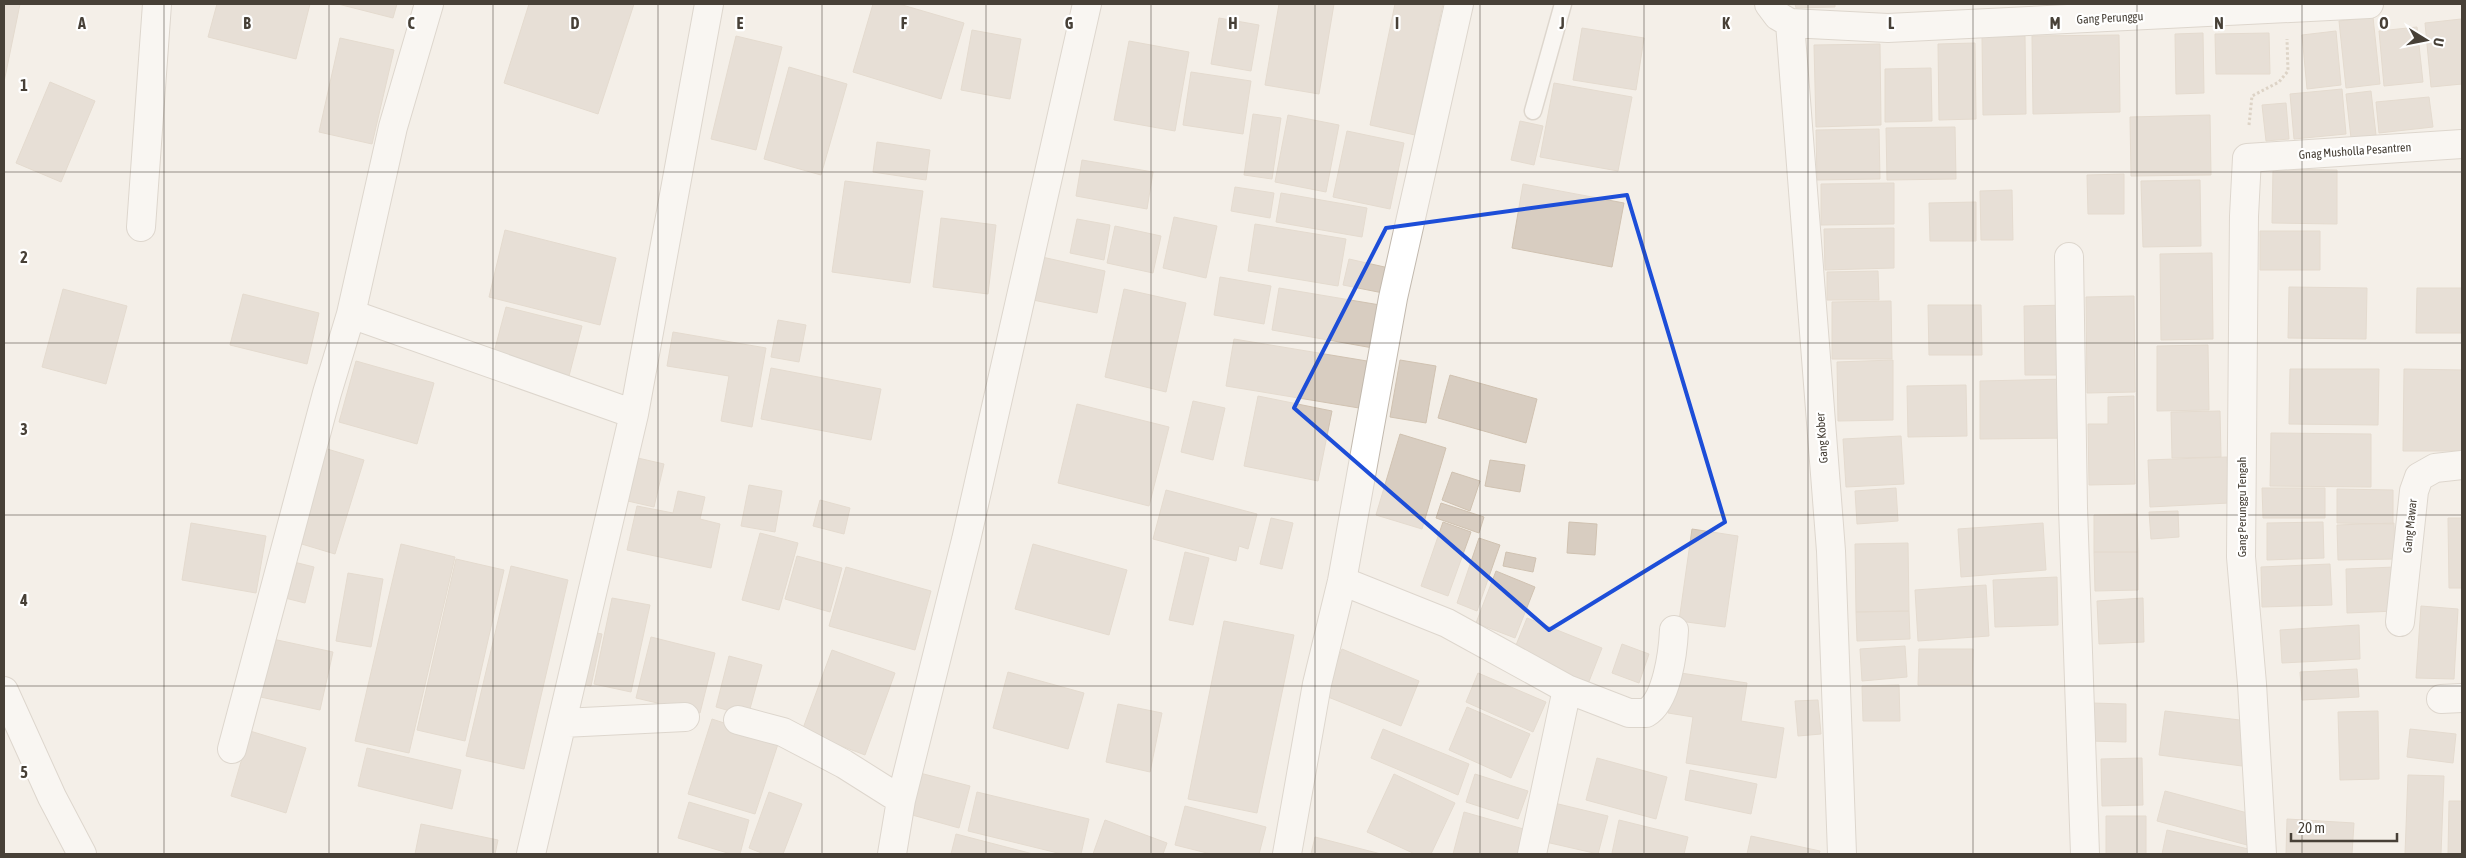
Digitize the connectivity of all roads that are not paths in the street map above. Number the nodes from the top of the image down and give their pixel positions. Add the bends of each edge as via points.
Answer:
1 (158, 4) edge
2 (428, 4) edge
3 (709, 4) edge
4 (1087, 4) edge
5 (1459, 4) edge
6 (1563, 4) edge
7 (1748, 4) edge
8 (1767, 4) edge
9 (2369, 4) edge
10 (1790, 23) junction
11 (1533, 111) dead end
12 (2462, 144) edge
13 (2247, 158) joint
14 (141, 227) dead end
15 (2069, 257) dead end
16 (351, 314) junction
17 (634, 414) junction
18 (2462, 465) edge
19 (1342, 581) junction
20 (2400, 622) dead end
21 (1674, 630) dead end
22 (1566, 689) junction
23 (4, 691) edge
24 (685, 717) dead end
25 (738, 720) dead end
26 (563, 723) junction
27 (232, 749) dead end
28 (901, 800) junction
29 (82, 854) edge
30 (531, 854) edge
31 (892, 854) edge
32 (1287, 854) edge
33 (1532, 854) edge
34 (1842, 854) edge
35 (2085, 854) edge
36 (2262, 854) edge

1 - 14 street
2 - 16 street via 393,127
3 - 17 street
4 - 28 street via 966,540
5 - 19 street via 1392,298
6 - 11 lane
7 - 8 street
8 - 10 street
9 - 10 street, Gang Perunggu via 1888,28
10 - 34 street, Gang Kober via 1831,552
12 - 13 street, Gnag Musholla Pesantren
13 - 36 street, Gang Perunggu Tengah via 2241,557
15 - 35 street via 2073,508
16 - 17 street
16 - 27 street
17 - 26 street
18 - 20 street, Gang Mawar via 2435,468 2419,477 2414,491
19 - 22 street via 1447,623
19 - 32 street via 1317,684
21 - 22 street via 1672,659 1657,702 1646,713 1629,713
22 - 33 street
23 - 29 street
24 - 26 street
25 - 28 street via 783,732 844,764
26 - 30 street
28 - 31 street

